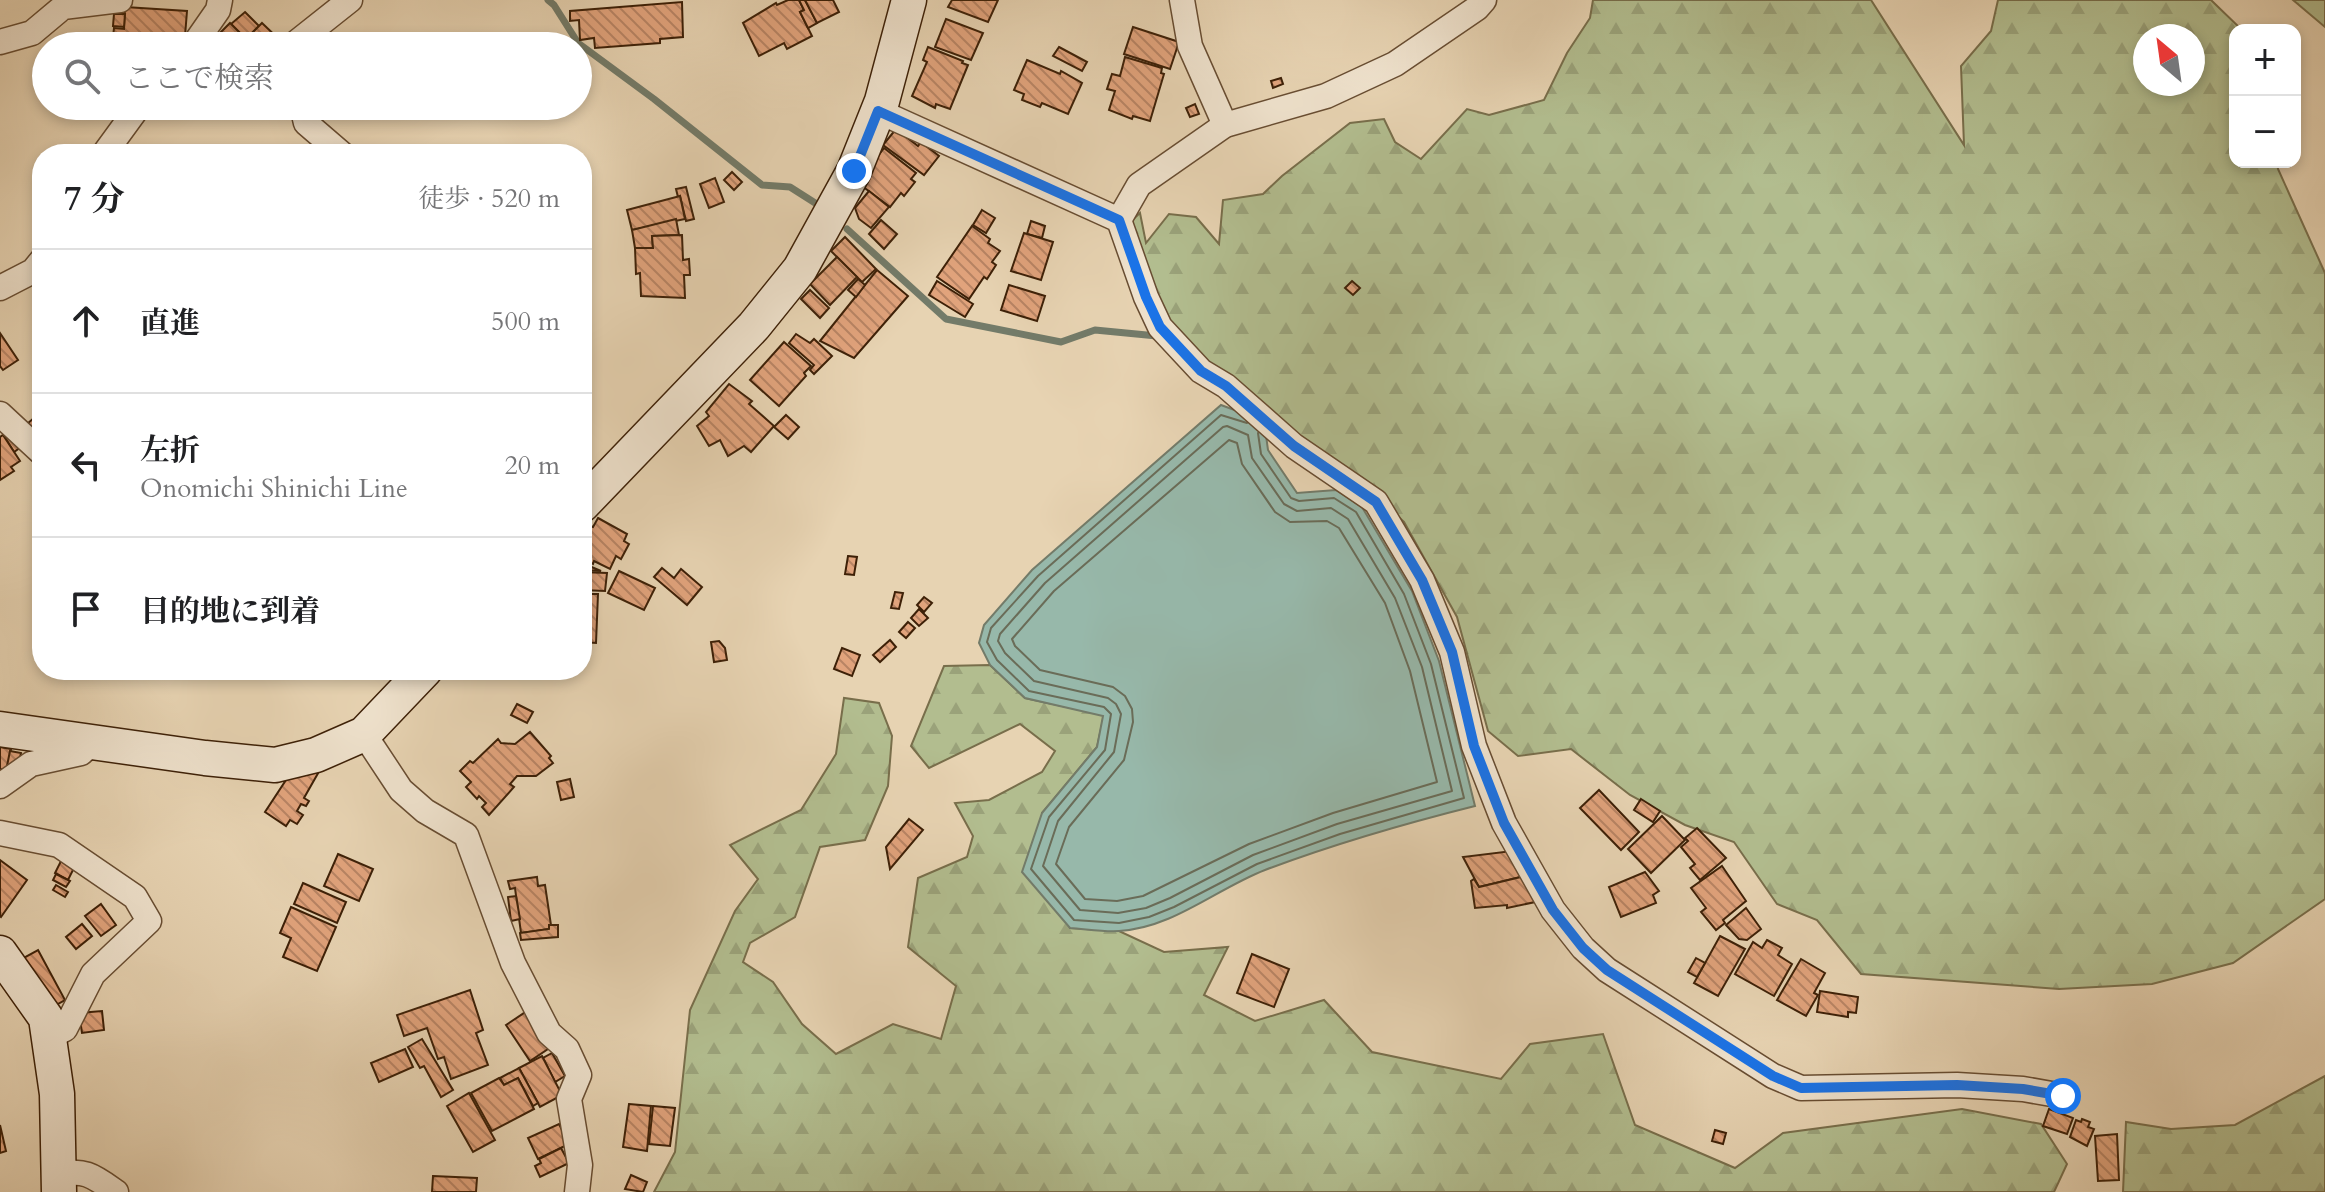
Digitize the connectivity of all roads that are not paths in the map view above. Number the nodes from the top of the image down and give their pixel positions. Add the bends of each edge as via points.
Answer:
1 (120, 0) edge
2 (220, 0) edge
3 (350, 0) edge
4 (909, 0) edge
5 (1182, 0) edge
6 (1476, 3) edge
7 (33, 32) edge
8 (203, 32) edge
9 (310, 32) edge
10 (32, 33) edge
11 (0, 42) edge
12 (878, 111) junction
13 (129, 120) edge
14 (305, 120) edge
15 (1225, 125) junction
16 (111, 144) edge
17 (330, 144) edge
18 (1119, 220) junction
19 (32, 272) edge
20 (0, 288) edge
21 (0, 414) edge
22 (32, 444) edge
23 (592, 495) edge
24 (415, 680) edge
25 (0, 729) edge
26 (364, 734) junction
27 (94, 741) junction
28 (0, 786) edge
29 (0, 833) edge
30 (0, 953) edge
31 (49, 1037) junction
32 (2063, 1096) dead end
33 (58, 1184) edge
34 (116, 1192) edge
35 (577, 1192) edge

1 - 7 street via 63,7
2 - 8 street
3 - 9 street
4 - 12 main road
5 - 15 street via 1190,46
6 - 15 street via 1395,64 1326,96
10 - 11 street
12 - 18 street
12 - 23 main road via 854,171 800,269 754,326
13 - 16 street
14 - 17 street
15 - 18 street via 1139,185
18 - 32 street via 1160,327 1201,371 1226,386 1294,446 1376,502 1422,580 1452,652 1474,746 1504,823 1553,910 1583,948 1607,970 1773,1076 1801,1088 1957,1085
19 - 20 street
21 - 22 street
24 - 26 main road
25 - 27 main road
26 - 27 main road via 316,755 275,765
26 - 35 street via 401,790 466,835 513,963 549,1033 567,1049 579,1075 569,1099 580,1165
27 - 28 street via 81,753 31,764
29 - 31 street via 59,845 135,897 149,921 93,974 65,1029
30 - 31 main road via 46,1018
31 - 33 main road via 57,1094
33 - 34 street via 69,1172 88,1172

